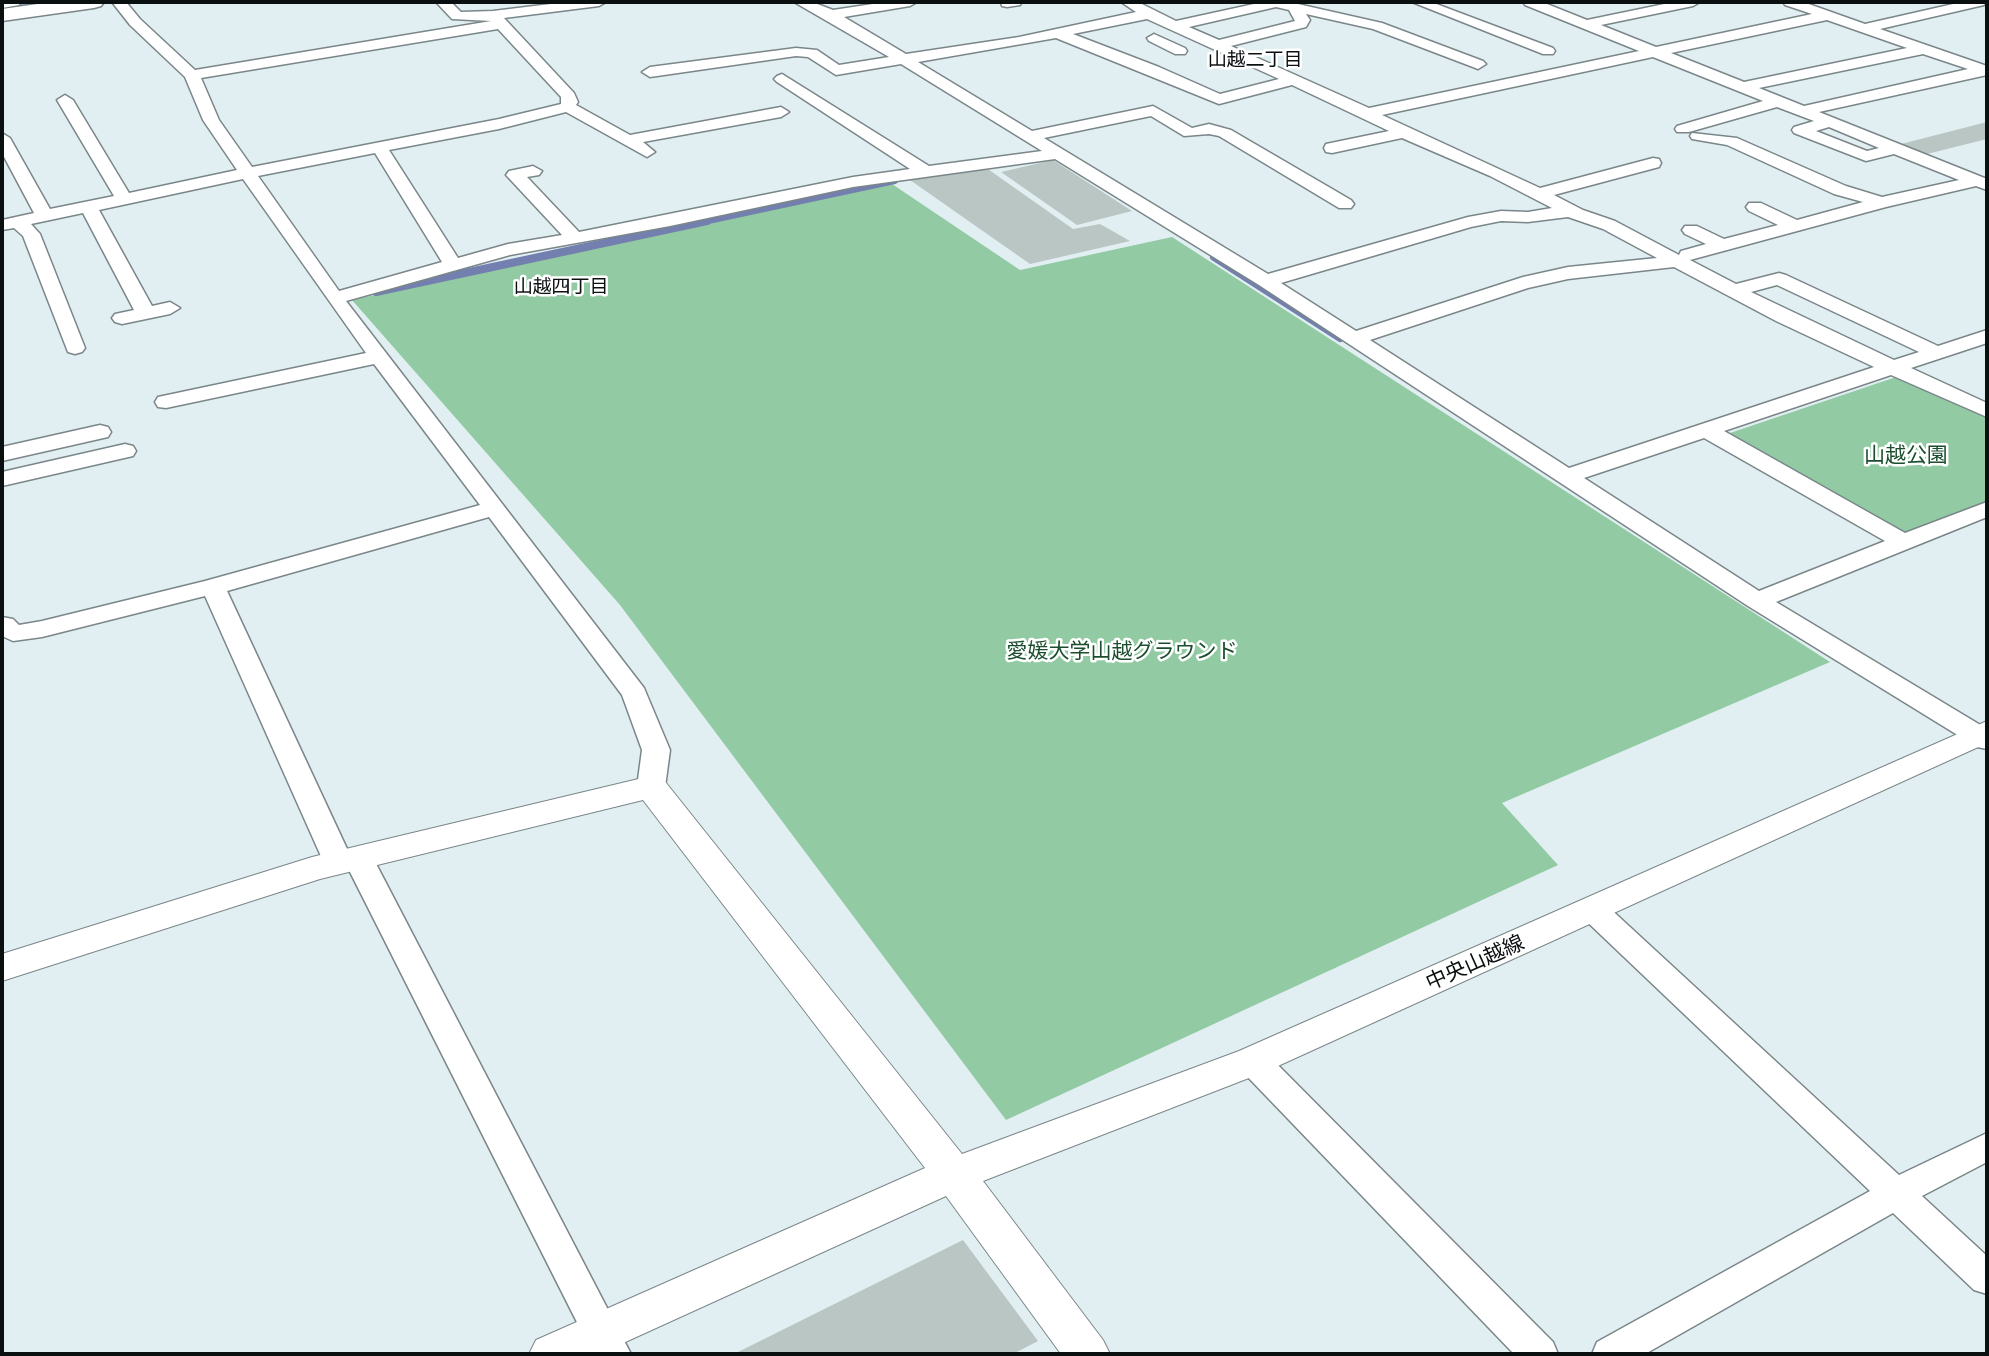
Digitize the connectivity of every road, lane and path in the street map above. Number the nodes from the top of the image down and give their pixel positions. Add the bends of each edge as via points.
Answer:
1 (14, 2) edge
2 (94, 2) edge
3 (119, 2) edge
4 (443, 2) edge
5 (594, 2) edge
6 (801, 2) edge
7 (910, 2) edge
8 (1128, 2) edge
9 (1419, 2) edge
10 (1530, 2) edge
11 (1693, 2) edge
12 (1790, 2) edge
13 (1979, 2) edge
14 (2, 4) edge
15 (1284, 4) edge
16 (1832, 10) junction
17 (1149, 14) junction
18 (2, 15) edge
19 (831, 15) junction
20 (1987, 15) edge
21 (498, 20) junction
22 (1586, 24) junction
23 (1174, 26) junction
24 (1865, 28) junction
25 (1058, 33) junction
26 (1891, 37) junction
27 (1154, 38) dead end
28 (1201, 38) junction
29 (1217, 45) junction
30 (1924, 49) junction
31 (1548, 51) dead end
32 (1656, 51) junction
33 (900, 58) junction
34 (1478, 64) dead end
35 (1987, 65) edge
36 (650, 72) dead end
37 (192, 75) junction
38 (782, 79) dead end
39 (1296, 79) junction
40 (1744, 87) junction
41 (65, 100) dead end
42 (1780, 101) junction
43 (567, 107) junction
44 (1803, 111) junction
45 (781, 112) dead end
46 (1367, 113) junction
47 (1830, 122) junction
48 (1404, 134) junction
49 (1028, 137) junction
50 (2, 138) edge
51 (629, 140) junction
52 (379, 147) junction
53 (1332, 148) dead end
54 (1897, 149) junction
55 (647, 152) dead end
56 (1055, 153) junction
57 (1653, 163) dead end
58 (1952, 171) joint
59 (533, 172) dead end
60 (926, 172) junction
61 (247, 173) junction
62 (1980, 177) edge
63 (1538, 194) junction
64 (125, 200) junction
65 (1883, 202) junction
66 (1345, 204) dead end
67 (89, 207) junction
68 (1755, 207) dead end
69 (1570, 211) junction
70 (45, 216) junction
71 (10, 223) edge
72 (1796, 226) junction
73 (1690, 230) dead end
74 (575, 238) junction
75 (1723, 246) junction
76 (1682, 258) junction
77 (453, 265) junction
78 (1266, 281) junction
79 (1733, 291) junction
80 (334, 298) junction
81 (170, 308) dead end
82 (146, 313) junction
83 (122, 318) dead end
84 (1987, 336) edge
85 (1355, 338) junction
86 (75, 348) dead end
87 (1938, 354) junction
88 (379, 357) junction
89 (1896, 368) junction
90 (166, 402) dead end
91 (1987, 411) edge
92 (1706, 430) junction
93 (2, 454) edge
94 (1565, 477) junction
95 (2, 479) edge
96 (492, 509) junction
97 (1987, 509) edge
98 (1903, 542) junction
99 (213, 587) junction
100 (1757, 601) junction
101 (2, 623) edge
102 (1984, 736) edge
103 (651, 786) junction
104 (348, 860) junction
105 (1593, 910) junction
106 (2, 968) edge
107 (1253, 1061) junction
108 (1987, 1146) edge
109 (954, 1174) junction
110 (1895, 1194) junction
111 (1987, 1279) edge
112 (607, 1344) edge
113 (552, 1354) edge
114 (1087, 1354) edge
115 (1539, 1354) edge
116 (1611, 1354) edge

1 - 14 street
2 - 18 highway
3 - 37 street
4 - 21 street via 457,16
5 - 21 street
6 - 19 street
7 - 19 street
8 - 17 street
9 - 31 street
10 - 22 street
11 - 22 street
12 - 16 street
13 - 24 street
15 - 23 street
15 - 29 street via 1303,20 1301,24
15 - 34 street via 1377,26
16 - 24 street
16 - 32 street
17 - 23 street
17 - 25 street
19 - 33 street
20 - 26 street
21 - 37 street
21 - 43 street via 568,96
22 - 32 street
23 - 28 street
24 - 26 street
25 - 33 street
25 - 39 street via 1219,99
26 - 30 street
27 - 28 street via 1175,48
28 - 29 street
29 - 39 street
30 - 35 street
30 - 40 street
32 - 40 street
32 - 46 street
33 - 36 street via 836,70 812,53 796,52
33 - 49 street
35 - 44 street
37 - 61 street via 211,120
38 - 60 street
39 - 46 street
40 - 42 street
41 - 64 street
42 - 44 street
42 - 65 street via 1690,133 1746,144 1840,190
43 - 51 street
43 - 52 street
44 - 47 street
45 - 51 street
46 - 48 street
47 - 54 street
47 - 54 street via 1800,130 1866,156
48 - 53 street
48 - 63 street
49 - 56 street
49 - 66 street via 1153,111 1190,133 1225,133
50 - 70 street
51 - 55 street
52 - 61 street
52 - 77 street
54 - 58 street
56 - 60 street
56 - 78 street
57 - 63 street
58 - 62 street
59 - 74 street via 515,175
60 - 74 street via 853,182
61 - 64 street
61 - 80 street
62 - 65 street
63 - 69 street
64 - 67 street
65 - 72 street
67 - 70 street
67 - 82 street
68 - 72 street
69 - 76 street
69 - 78 street via 1468,222
70 - 71 street
71 - 86 street via 31,234
72 - 75 street
73 - 75 street
74 - 77 street
75 - 76 street
76 - 79 street
76 - 85 street via 1522,283
77 - 80 street
78 - 85 street
79 - 87 street via 1779,279
79 - 89 street
80 - 88 street
81 - 82 street
82 - 83 street
84 - 87 street
85 - 94 street
87 - 89 street
88 - 90 street
88 - 96 street
89 - 91 street
89 - 92 street
92 - 94 street
92 - 98 street
93 - 95 street via 106,437
94 - 100 street
96 - 99 street
96 - 103 street via 635,694 656,750
97 - 98 street
98 - 100 street
99 - 101 street via 42,629 13,633
99 - 104 street
100 - 102 street
102 - 105 street, 中央山越線
103 - 104 street
103 - 109 street
104 - 106 street
104 - 112 street
105 - 107 street, 中央山越線
105 - 110 street
107 - 109 street, 中央山越線
107 - 115 street
108 - 110 street
109 - 112 street, 中央山越線
109 - 114 street
110 - 111 street
110 - 116 street
112 - 113 street, 中央山越線

